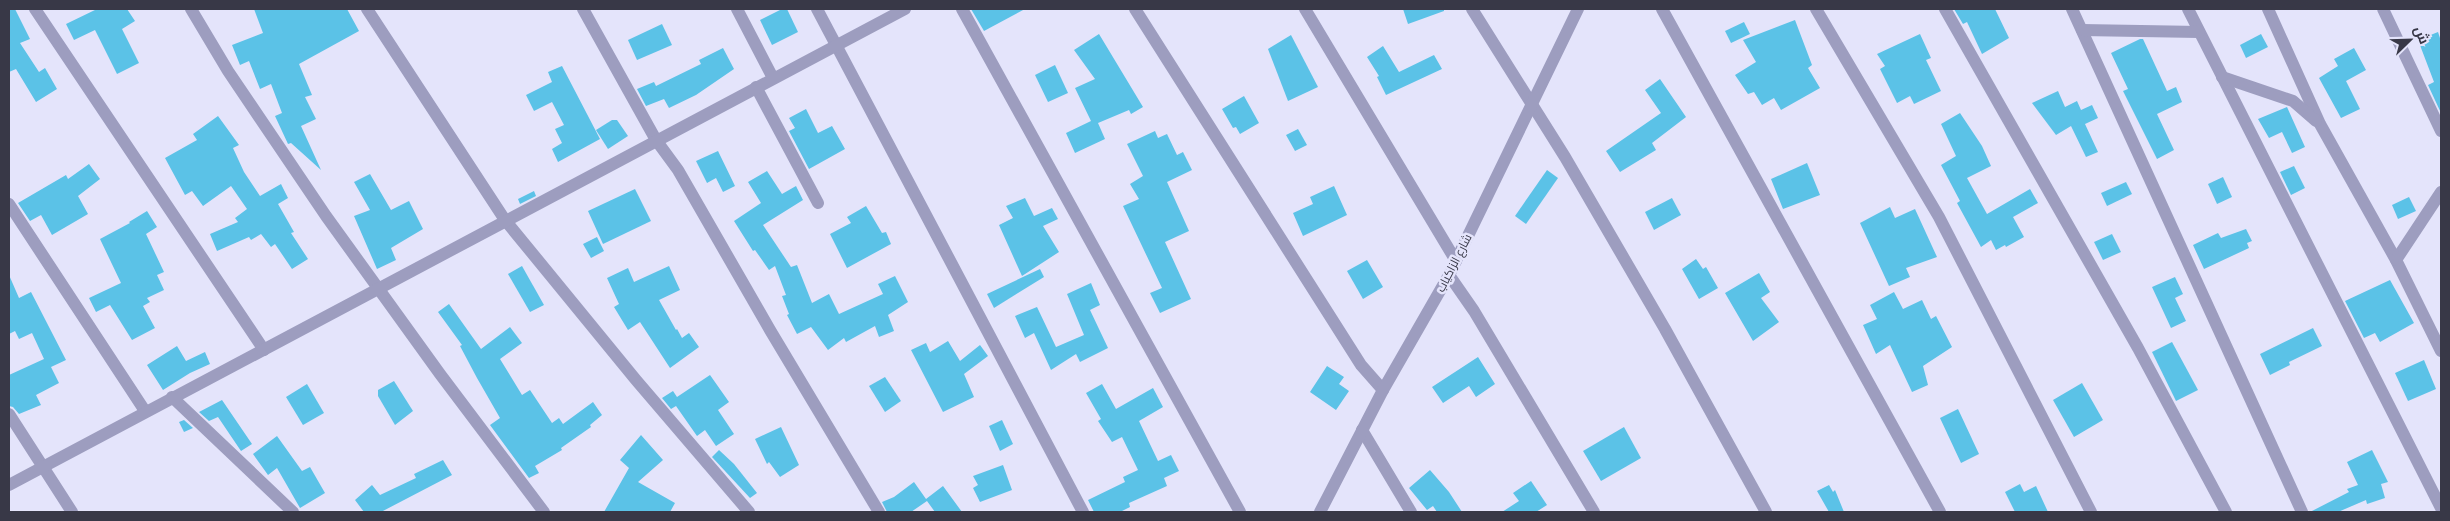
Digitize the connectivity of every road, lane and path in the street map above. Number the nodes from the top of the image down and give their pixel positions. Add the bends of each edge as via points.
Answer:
1 (35, 9) edge
2 (191, 9) edge
3 (366, 9) edge
4 (583, 9) edge
5 (737, 9) edge
6 (817, 9) edge
7 (905, 9) edge
8 (962, 9) edge
9 (1135, 9) edge
10 (1305, 9) edge
11 (1472, 9) edge
12 (1578, 9) edge
13 (1662, 9) edge
14 (1816, 9) edge
15 (1945, 9) edge
16 (2072, 9) edge
17 (2188, 9) edge
18 (2268, 9) edge
19 (2383, 9) edge
20 (2082, 30) junction
21 (2199, 32) junction
22 (836, 45) junction
23 (2222, 77) junction
24 (773, 78) junction
25 (756, 87) junction
26 (1532, 105) junction
27 (2320, 124) junction
28 (2441, 131) edge
29 (656, 140) junction
30 (2441, 192) edge
31 (818, 203) dead end
32 (9, 204) edge
33 (505, 220) junction
34 (2396, 260) junction
35 (1456, 261) junction
36 (1449, 275) junction
37 (377, 288) junction
38 (264, 350) junction
39 (2441, 351) edge
40 (1383, 390) junction
41 (172, 397) junction
42 (144, 411) junction
43 (9, 414) edge
44 (1362, 430) junction
45 (42, 468) junction
46 (9, 485) edge
47 (2441, 508) edge
48 (72, 512) edge
49 (293, 512) edge
50 (544, 512) edge
51 (749, 512) edge
52 (879, 512) edge
53 (1083, 512) edge
54 (1240, 512) edge
55 (1320, 512) edge
56 (1411, 512) edge
57 (1594, 512) edge
58 (1766, 512) edge
59 (1940, 512) edge
60 (2091, 512) edge
61 (2226, 512) edge
62 (2302, 512) edge

1 - 38 street
2 - 37 street via 228,71
3 - 33 street
4 - 29 street
5 - 24 street
6 - 22 street
7 - 22 street
8 - 54 street
9 - 40 street via 1361,365
10 - 35 street
11 - 26 street
12 - 26 street, شارع الزاكياب
13 - 59 street
14 - 60 street via 1939,217
15 - 61 street via 2138,348
16 - 20 street
17 - 21 street
18 - 27 street
19 - 28 street
20 - 21 street
20 - 62 street
21 - 23 street
22 - 24 street
22 - 53 street
23 - 27 street via 2293,101
23 - 47 street
24 - 25 street
25 - 29 street
25 - 31 street
26 - 35 street, شارع الزاكياب
26 - 58 street via 1665,329
27 - 34 street
29 - 33 street
29 - 52 street via 678,170
30 - 34 street
32 - 42 street
33 - 37 street
33 - 51 street
34 - 39 street
35 - 36 street, شارع الزاكياب
36 - 40 street, شارع الزاكياب
36 - 57 street via 1474,311
37 - 38 street
37 - 50 street
38 - 41 street
40 - 44 street, شارع الزاكياب
41 - 42 street
41 - 49 street
42 - 45 street
43 - 45 street
44 - 55 street, شارع الزاكياب
44 - 56 street
45 - 46 street
45 - 48 street

